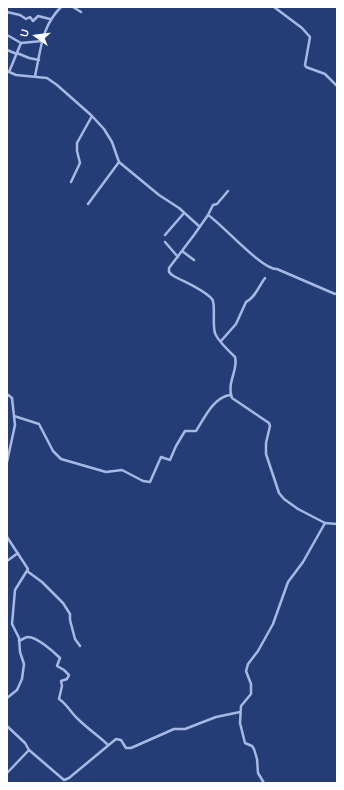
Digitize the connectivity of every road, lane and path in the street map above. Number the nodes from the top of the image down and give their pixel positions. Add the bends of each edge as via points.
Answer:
1 (61, 7) edge
2 (73, 7) edge
3 (274, 7) edge
4 (7, 12) edge
5 (81, 12) dead end
6 (50, 19) junction
7 (7, 35) edge
8 (42, 41) junction
9 (21, 43) junction
10 (7, 50) edge
11 (17, 53) junction
12 (39, 60) junction
13 (8, 72) edge
14 (35, 76) junction
15 (337, 86) edge
16 (92, 116) junction
17 (119, 162) junction
18 (71, 182) dead end
19 (228, 191) dead end
20 (88, 204) dead end
21 (184, 213) junction
22 (208, 214) junction
23 (200, 227) junction
24 (165, 235) dead end
25 (165, 242) dead end
26 (182, 251) junction
27 (178, 256) junction
28 (194, 260) dead end
29 (265, 278) dead end
30 (337, 293) edge
31 (221, 341) junction
32 (7, 394) edge
33 (231, 395) junction
34 (14, 416) junction
35 (7, 462) edge
36 (325, 523) junction
37 (337, 524) edge
38 (7, 537) edge
39 (18, 553) junction
40 (7, 561) edge
41 (27, 571) junction
42 (19, 641) junction
43 (80, 646) dead end
44 (7, 698) edge
45 (240, 712) junction
46 (7, 726) edge
47 (108, 745) junction
48 (30, 750) junction
49 (7, 772) edge
50 (264, 783) edge

1 - 6 street
2 - 5 street
3 - 15 street via 310,37 306,67 325,74
4 - 6 street via 26,19 29,17 33,20 38,16
6 - 8 street
7 - 9 street
8 - 9 street
8 - 12 street
9 - 11 street
10 - 11 street
11 - 12 street
11 - 13 street
12 - 14 street
13 - 14 street
14 - 16 street via 52,81
16 - 17 street via 109,135
16 - 18 street via 78,141 80,162
17 - 20 street
17 - 21 street
19 - 22 street via 213,205
21 - 23 street
21 - 24 street
22 - 23 street
22 - 30 street via 249,253 269,267 333,294
23 - 26 street
25 - 27 street
26 - 27 street
26 - 28 street
27 - 31 street via 170,265 169,272 212,299 214,329
29 - 31 street via 254,296 246,302 236,324
31 - 33 street via 236,361 231,380
32 - 34 street via 12,398
33 - 34 street via 215,404 196,431 185,431 170,460 161,457 150,482 122,470 106,472 61,459 53,451 39,424
33 - 36 street via 269,423 266,454 279,493 298,509
34 - 35 street via 15,425
36 - 37 street
36 - 45 street via 303,562 288,582 273,624 248,664 246,671 251,684 251,694 241,706
38 - 39 street
39 - 40 street
39 - 41 street via 27,566
41 - 42 street via 16,587 13,604 12,626
41 - 43 street via 63,603 70,614 75,639
42 - 44 street via 24,664 22,679 17,690
42 - 47 street via 30,638 48,646 60,658 57,666 69,675 62,682 58,699
45 - 47 street via 216,717 185,729 174,729 131,748 126,748 116,738
45 - 50 street via 244,741 254,749 258,773
46 - 48 street
47 - 48 street via 64,780
48 - 49 street

